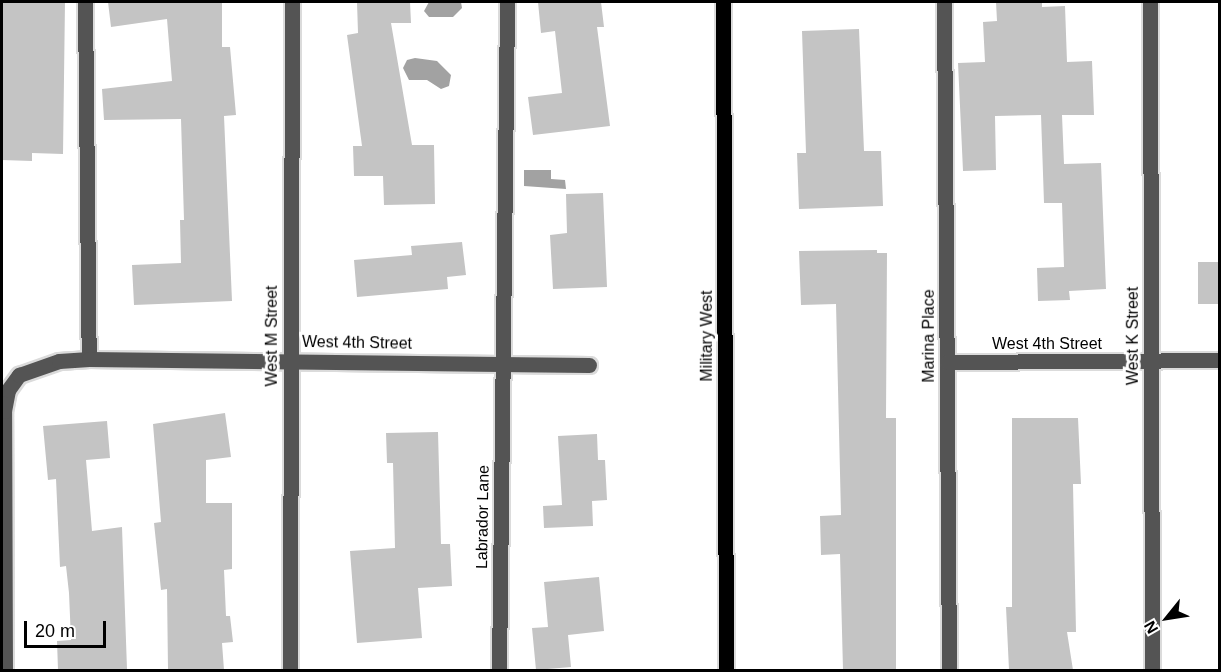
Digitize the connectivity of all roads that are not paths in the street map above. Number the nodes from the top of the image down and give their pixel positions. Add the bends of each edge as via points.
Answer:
1 (85, 2) edge
2 (292, 2) edge
3 (507, 2) edge
4 (723, 2) edge
5 (944, 2) edge
6 (1150, 2) edge
7 (89, 359) junction
8 (289, 360) junction
9 (1220, 360) edge
10 (1151, 361) junction
11 (947, 362) junction
12 (504, 364) junction
13 (589, 365) dead end
14 (5, 670) edge
15 (290, 670) edge
16 (499, 670) edge
17 (726, 670) edge
18 (949, 670) edge
19 (1152, 670) edge

1 - 7 street
2 - 8 street, West M Street
3 - 12 street, Labrador Lane
4 - 17 main road, Military West
5 - 11 street, Marina Place
6 - 10 street, West K Street
7 - 8 street, West 4th Street
7 - 14 street, West 4th Street via 37,366 19,375 8,390 4,411
8 - 12 street, West 4th Street
8 - 15 street, West M Street
9 - 10 street, West 4th Street
10 - 11 street, West 4th Street
10 - 19 street, West K Street
11 - 18 street, Marina Place
12 - 13 street, West 4th Street
12 - 16 street, Labrador Lane

